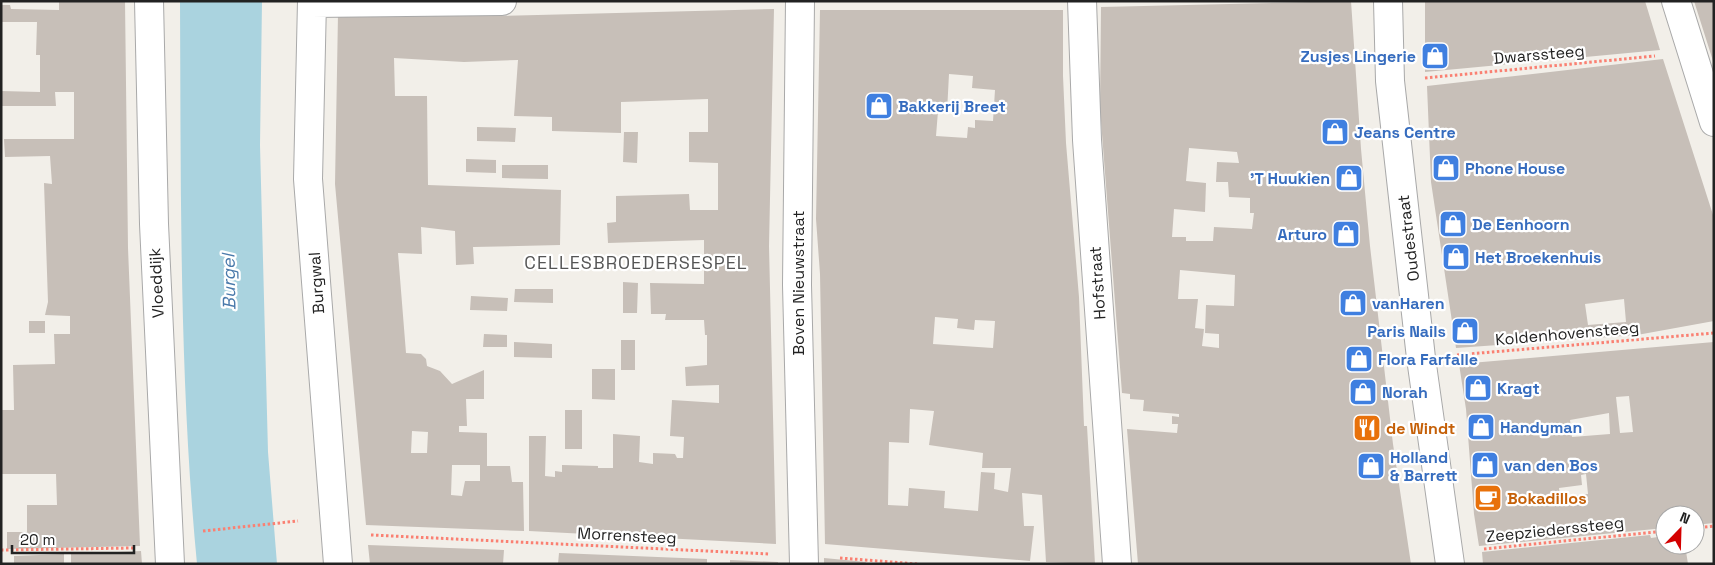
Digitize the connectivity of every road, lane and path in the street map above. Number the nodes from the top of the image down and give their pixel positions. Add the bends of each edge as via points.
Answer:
1 (149, 1) edge
2 (502, 1) edge
3 (800, 1) edge
4 (1082, 1) edge
5 (1388, 1) edge
6 (1676, 1) edge
7 (312, 2) edge
8 (1691, 52) junction
9 (1390, 81) junction
10 (1714, 122) edge
11 (1714, 333) edge
12 (1422, 358) junction
13 (288, 522) dead end
14 (194, 531) dead end
15 (1655, 532) edge
16 (335, 533) junction
17 (1, 550) edge
18 (169, 555) edge
19 (1449, 558) edge
20 (804, 560) edge
21 (338, 564) edge
22 (917, 564) edge
23 (1117, 564) edge

1 - 18 street, Vloeddijk via 154,224
2 - 7 street
3 - 20 street, Boven Nieuwstraat via 797,285
4 - 23 street, Hofstraat via 1087,140
5 - 9 street, Oudestraat
6 - 8 street
7 - 16 street, Burgwal via 308,179
8 - 9 path, Dwarssteeg
8 - 10 street
9 - 12 street, Oudestraat
11 - 12 path, Koldenhovensteeg
12 - 19 street, Oudestraat
13 - 14 path
15 - 19 path, Zeepziederssteeg
16 - 20 path, Morrensteeg
16 - 21 street, Burgwal
17 - 18 path
20 - 22 path, Morrensteeg

